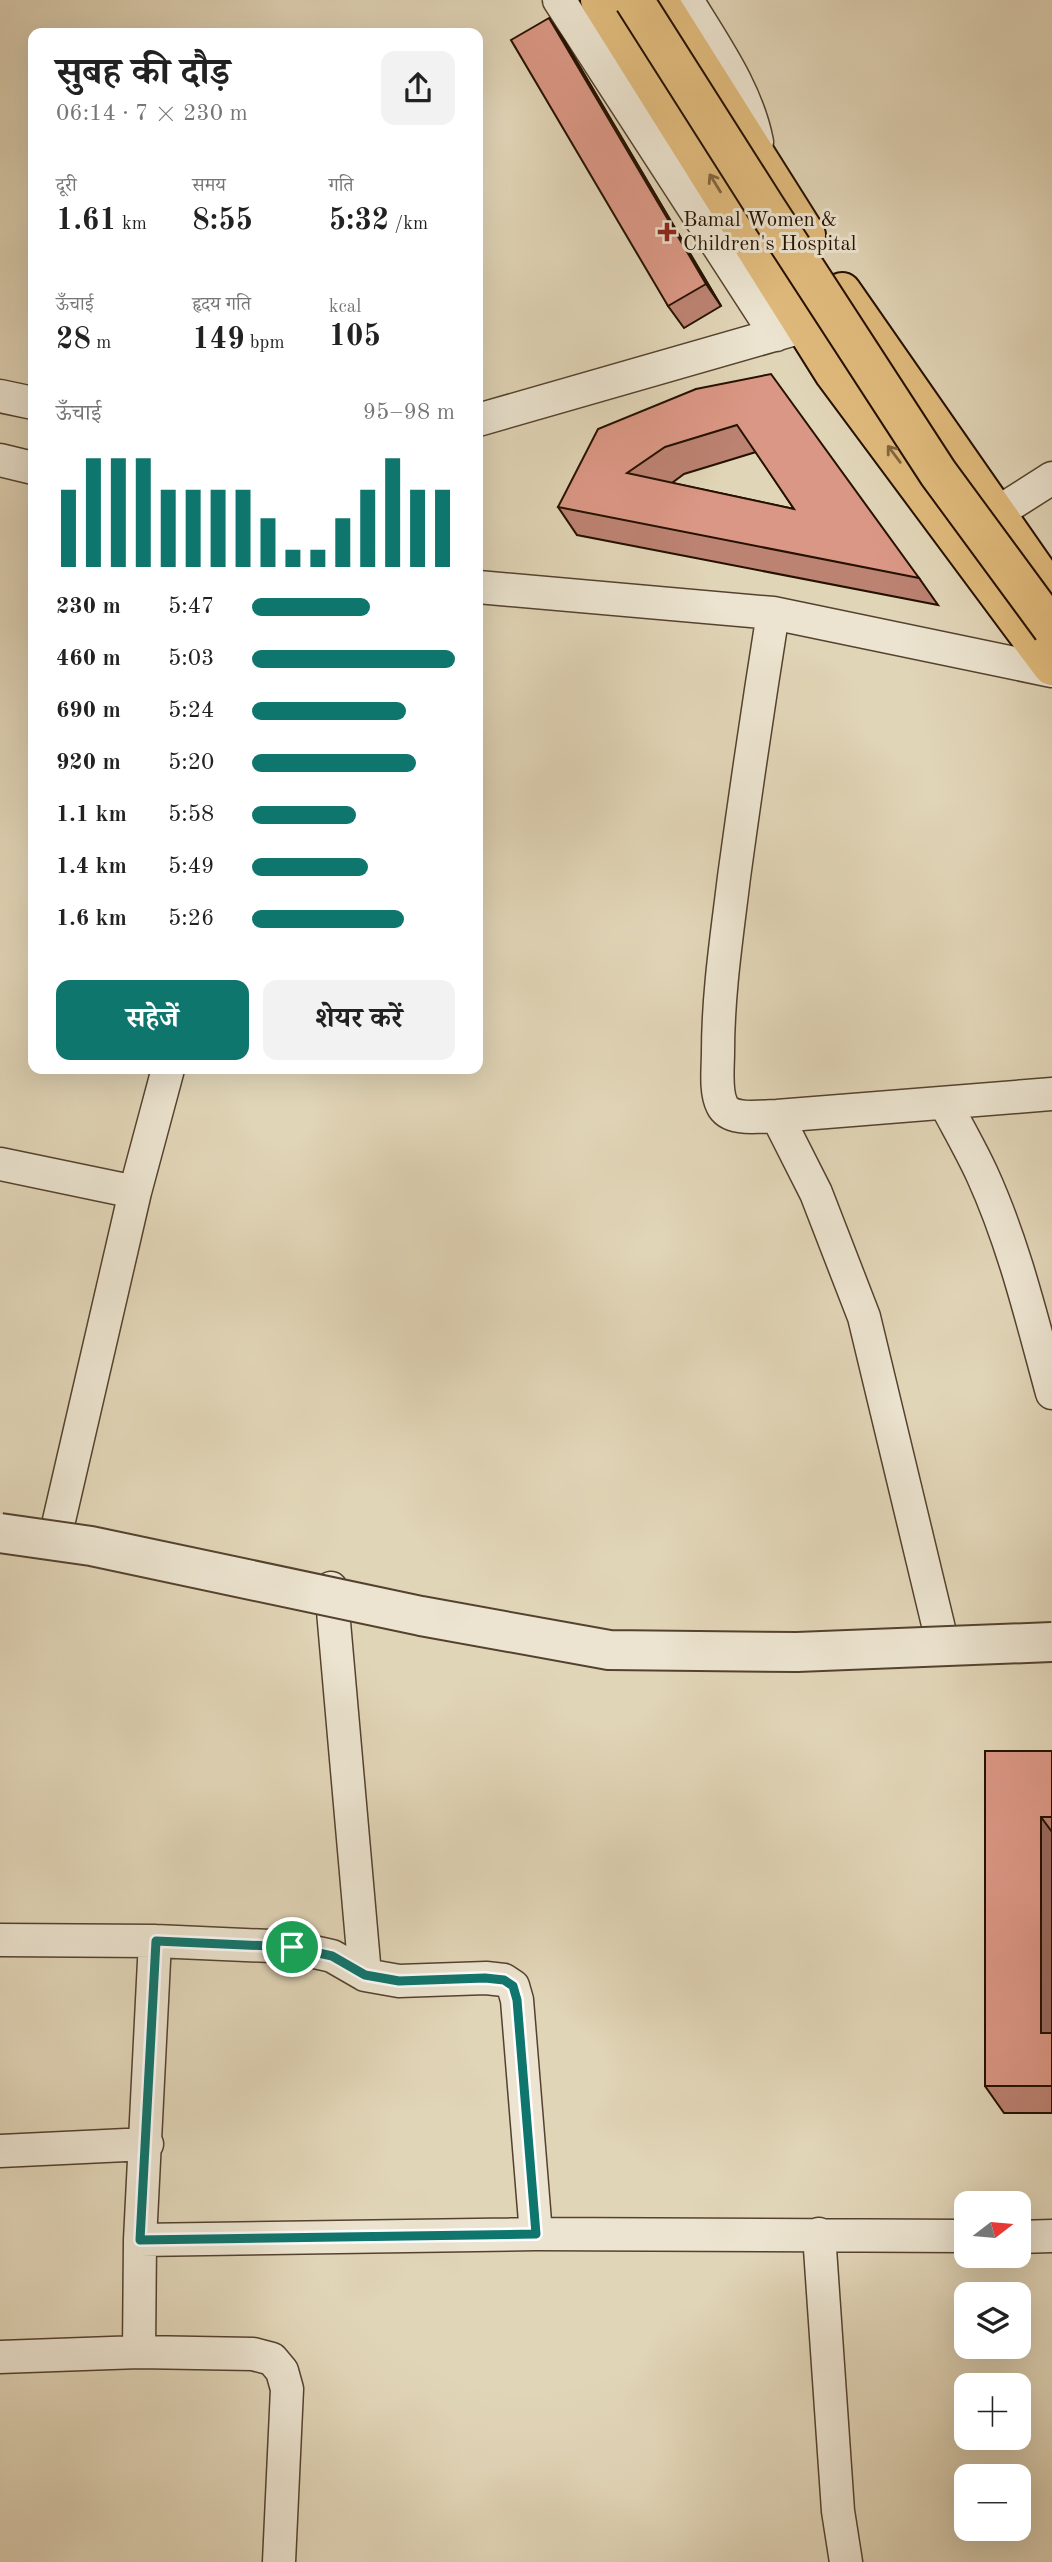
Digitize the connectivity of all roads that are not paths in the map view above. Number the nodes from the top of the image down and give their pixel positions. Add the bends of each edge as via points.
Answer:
1 (559, 0) edge
2 (600, 0) edge
3 (635, 0) edge
4 (658, 0) edge
5 (687, 0) edge
6 (761, 164) junction
7 (852, 308) junction
8 (790, 330) junction
9 (0, 396) edge
10 (28, 402) edge
11 (483, 419) edge
12 (0, 460) edge
13 (28, 467) edge
14 (1052, 478) edge
15 (997, 513) junction
16 (483, 587) edge
17 (1052, 594) edge
18 (773, 613) junction
19 (1052, 628) edge
20 (1052, 669) edge
21 (167, 1074) edge
22 (1052, 1094) edge
23 (945, 1103) junction
24 (777, 1116) junction
25 (0, 1164) edge
26 (135, 1192) junction
27 (1052, 1393) edge
28 (57, 1529) dead end
29 (0, 1533) edge
30 (331, 1588) dead end
31 (941, 1637) dead end
32 (1052, 1642) edge
33 (0, 1940) edge
34 (156, 1941) junction
35 (365, 1975) junction
36 (147, 2144) junction
37 (0, 2151) edge
38 (536, 2234) junction
39 (819, 2234) junction
40 (954, 2236) edge
41 (1052, 2236) edge
42 (1031, 2237) edge
43 (140, 2240) junction
44 (139, 2352) junction
45 (0, 2357) edge
46 (279, 2562) edge
47 (846, 2562) edge

1 - 8 street
8 -> 2 main road
3 - 19 main road, bridge via 939,473
4 - 6 main road
5 - 6 street via 744,99
6 - 7 main road
7 - 8 street
7 - 15 main road
8 - 11 street
20 -> 8 main road via 834,373
9 - 10 street
12 - 13 street
14 - 15 street
15 - 17 main road
16 - 18 street
18 - 20 street
18 - 24 street via 727,936 718,1015 718,1084 727,1112
21 - 26 street
22 - 23 street
23 - 24 street
23 - 27 street via 982,1174 1002,1228
24 - 31 street via 816,1193 864,1317
25 - 26 street
26 - 28 street
29 - 32 street, bridge via 91,1546 601,1650 797,1652
30 - 35 street
33 - 34 street
34 - 35 street via 302,1949 332,1956
34 - 36 street
35 - 38 street via 399,1981 485,1978 513,1986
36 - 37 street
36 - 43 street
38 - 39 street
38 - 43 street
39 - 40 street
39 - 47 street via 838,2511
41 - 42 street
43 - 44 street
44 - 45 street
44 - 46 street via 253,2354 272,2359 282,2371 287,2389

